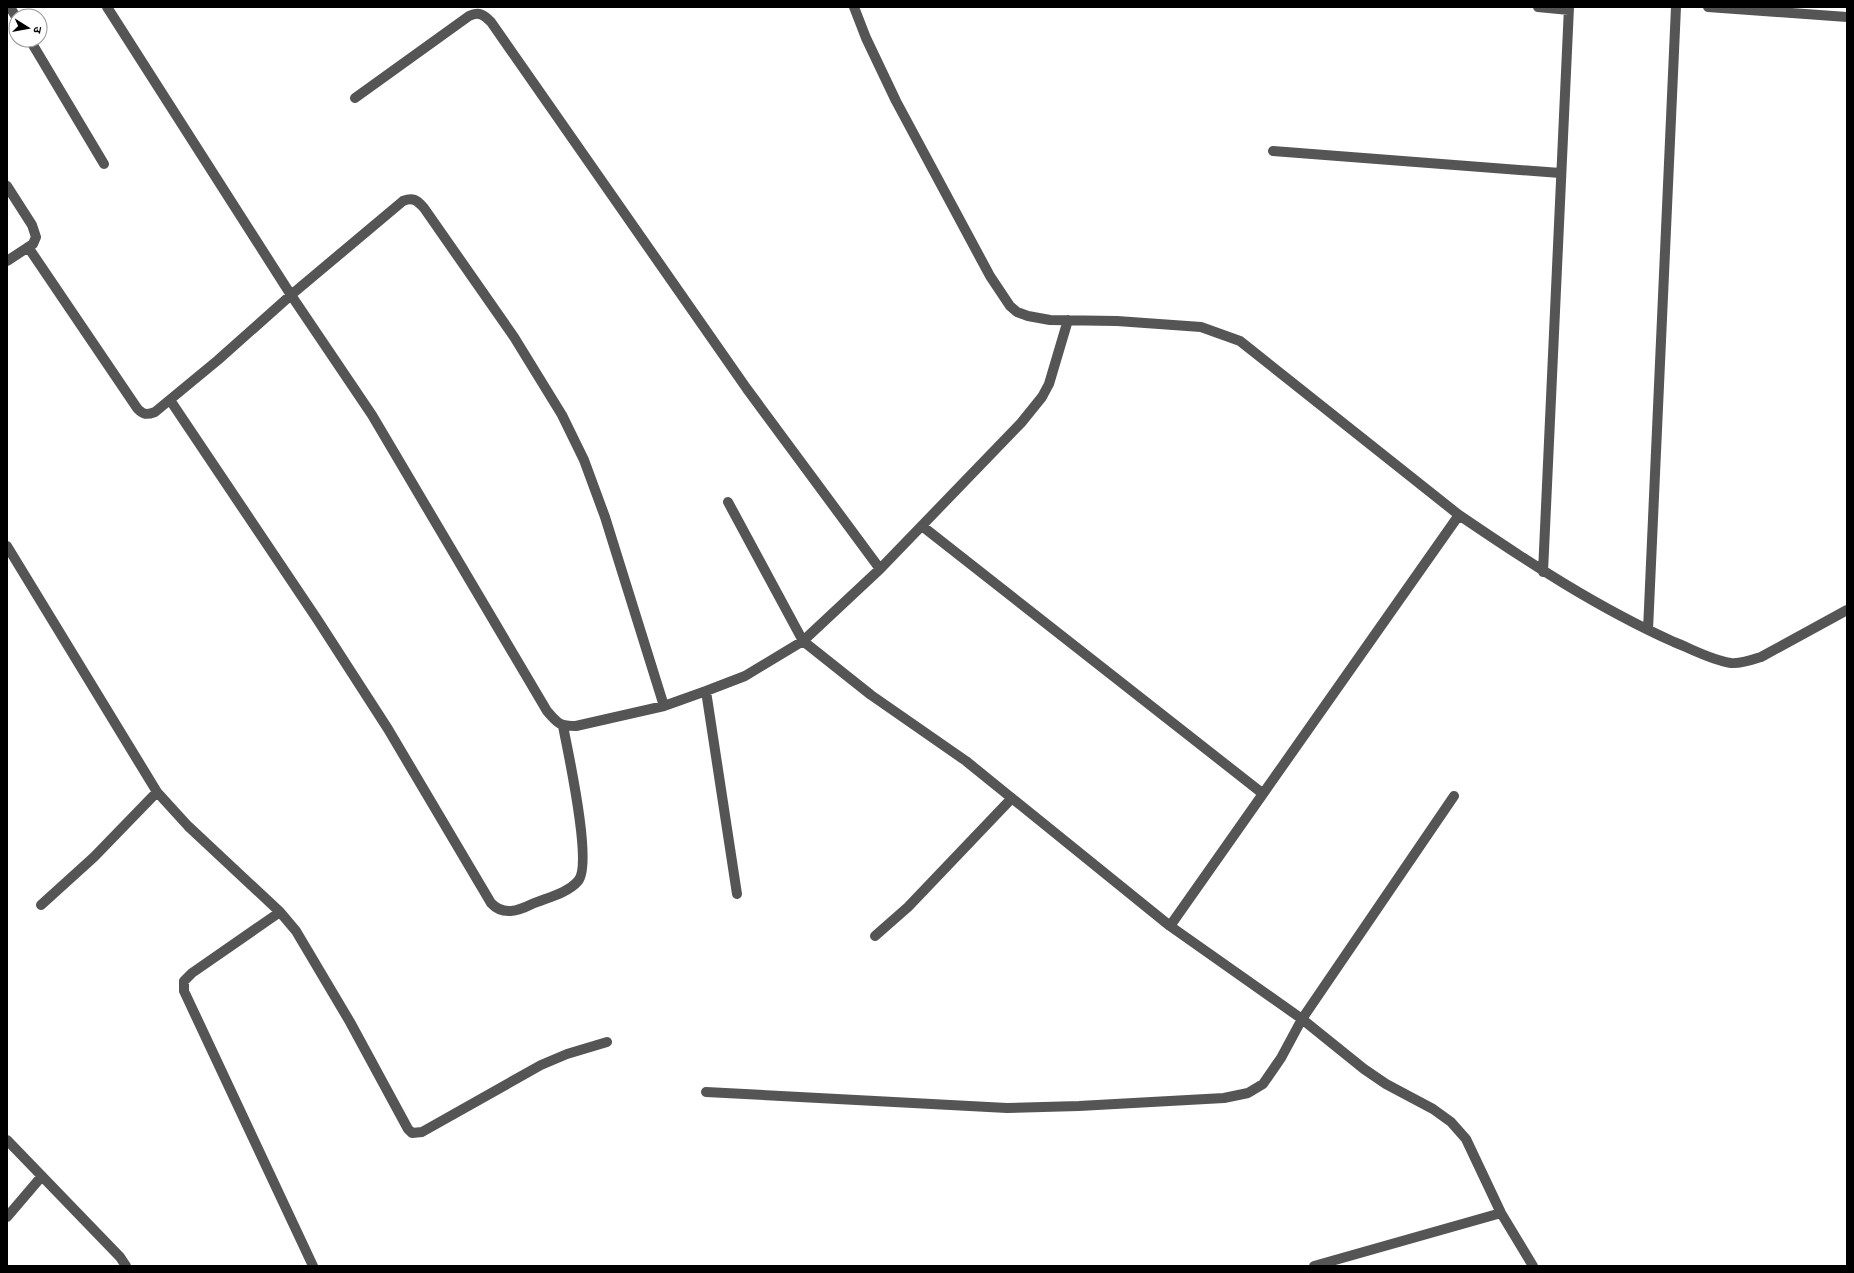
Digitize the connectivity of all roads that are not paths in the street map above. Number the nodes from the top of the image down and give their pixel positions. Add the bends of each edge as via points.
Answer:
1 (107, 7) edge
2 (854, 7) edge
3 (1538, 7) edge
4 (1676, 7) edge
5 (1708, 7) edge
6 (1569, 8) edge
7 (1748, 9) edge
8 (1847, 18) edge
9 (35, 48) edge
10 (355, 98) dead end
11 (1273, 151) dead end
12 (104, 164) dead end
13 (1560, 173) junction
14 (7, 186) edge
15 (28, 247) junction
16 (7, 260) edge
17 (291, 295) junction
18 (1068, 320) junction
19 (170, 400) junction
20 (728, 502) dead end
21 (1459, 515) junction
22 (922, 526) junction
23 (7, 546) edge
24 (880, 569) junction
25 (1543, 572) junction
26 (1847, 610) edge
27 (1648, 630) junction
28 (803, 641) junction
29 (706, 691) junction
30 (664, 706) junction
31 (563, 726) junction
32 (157, 792) junction
33 (1262, 792) junction
34 (1454, 796) dead end
35 (1012, 798) junction
36 (737, 894) dead end
37 (41, 905) dead end
38 (280, 912) junction
39 (1170, 926) junction
40 (875, 936) dead end
41 (1302, 1019) junction
42 (607, 1042) dead end
43 (706, 1092) dead end
44 (7, 1140) edge
45 (42, 1176) junction
46 (1501, 1213) junction
47 (7, 1217) edge
48 (126, 1266) edge
49 (313, 1266) edge
50 (1314, 1266) edge
51 (1533, 1266) edge

1 - 17 street
2 - 18 street via 896,101 990,276 1010,306 1028,316
3 - 6 street
4 - 27 street
5 - 7 street
6 - 13 street
7 - 8 street
9 - 12 street
10 - 24 street via 469,16 475,13 484,14 751,394
11 - 13 street
13 - 25 street
14 - 15 street via 35,232 33,244
15 - 16 street
15 - 19 street via 142,414 155,412
17 - 19 street
17 - 30 street via 403,201 410,198 424,208 514,337 562,414 584,460 604,517
17 - 31 street via 372,415 547,711
18 - 21 street via 1201,327 1240,341
18 - 22 street via 1049,384 1042,397 1021,423
19 - 31 street via 384,722 460,853 496,909 505,912 520,910 569,888 583,873 579,815
20 - 28 street
21 - 25 street
21 - 33 street
22 - 24 street
22 - 33 street
23 - 32 street
24 - 28 street
25 - 27 street
26 - 27 street via 1748,662 1732,663 1705,655
28 - 29 street via 745,676
28 - 35 street via 871,695 966,761
29 - 30 street
29 - 36 street
30 - 31 street via 576,726
32 - 37 street via 94,857
32 - 38 street via 198,836
33 - 39 street
34 - 41 street
35 - 39 street
35 - 40 street via 908,907
38 - 42 street via 305,944 412,1133 422,1132 541,1065
38 - 49 street via 192,973 184,981 184,990
39 - 41 street
41 - 43 street via 1281,1058 1263,1084 1248,1093 1224,1098 1007,1108
41 - 46 street via 1369,1073 1451,1122 1466,1139
44 - 45 street
45 - 47 street
45 - 48 street
46 - 50 street
46 - 51 street

